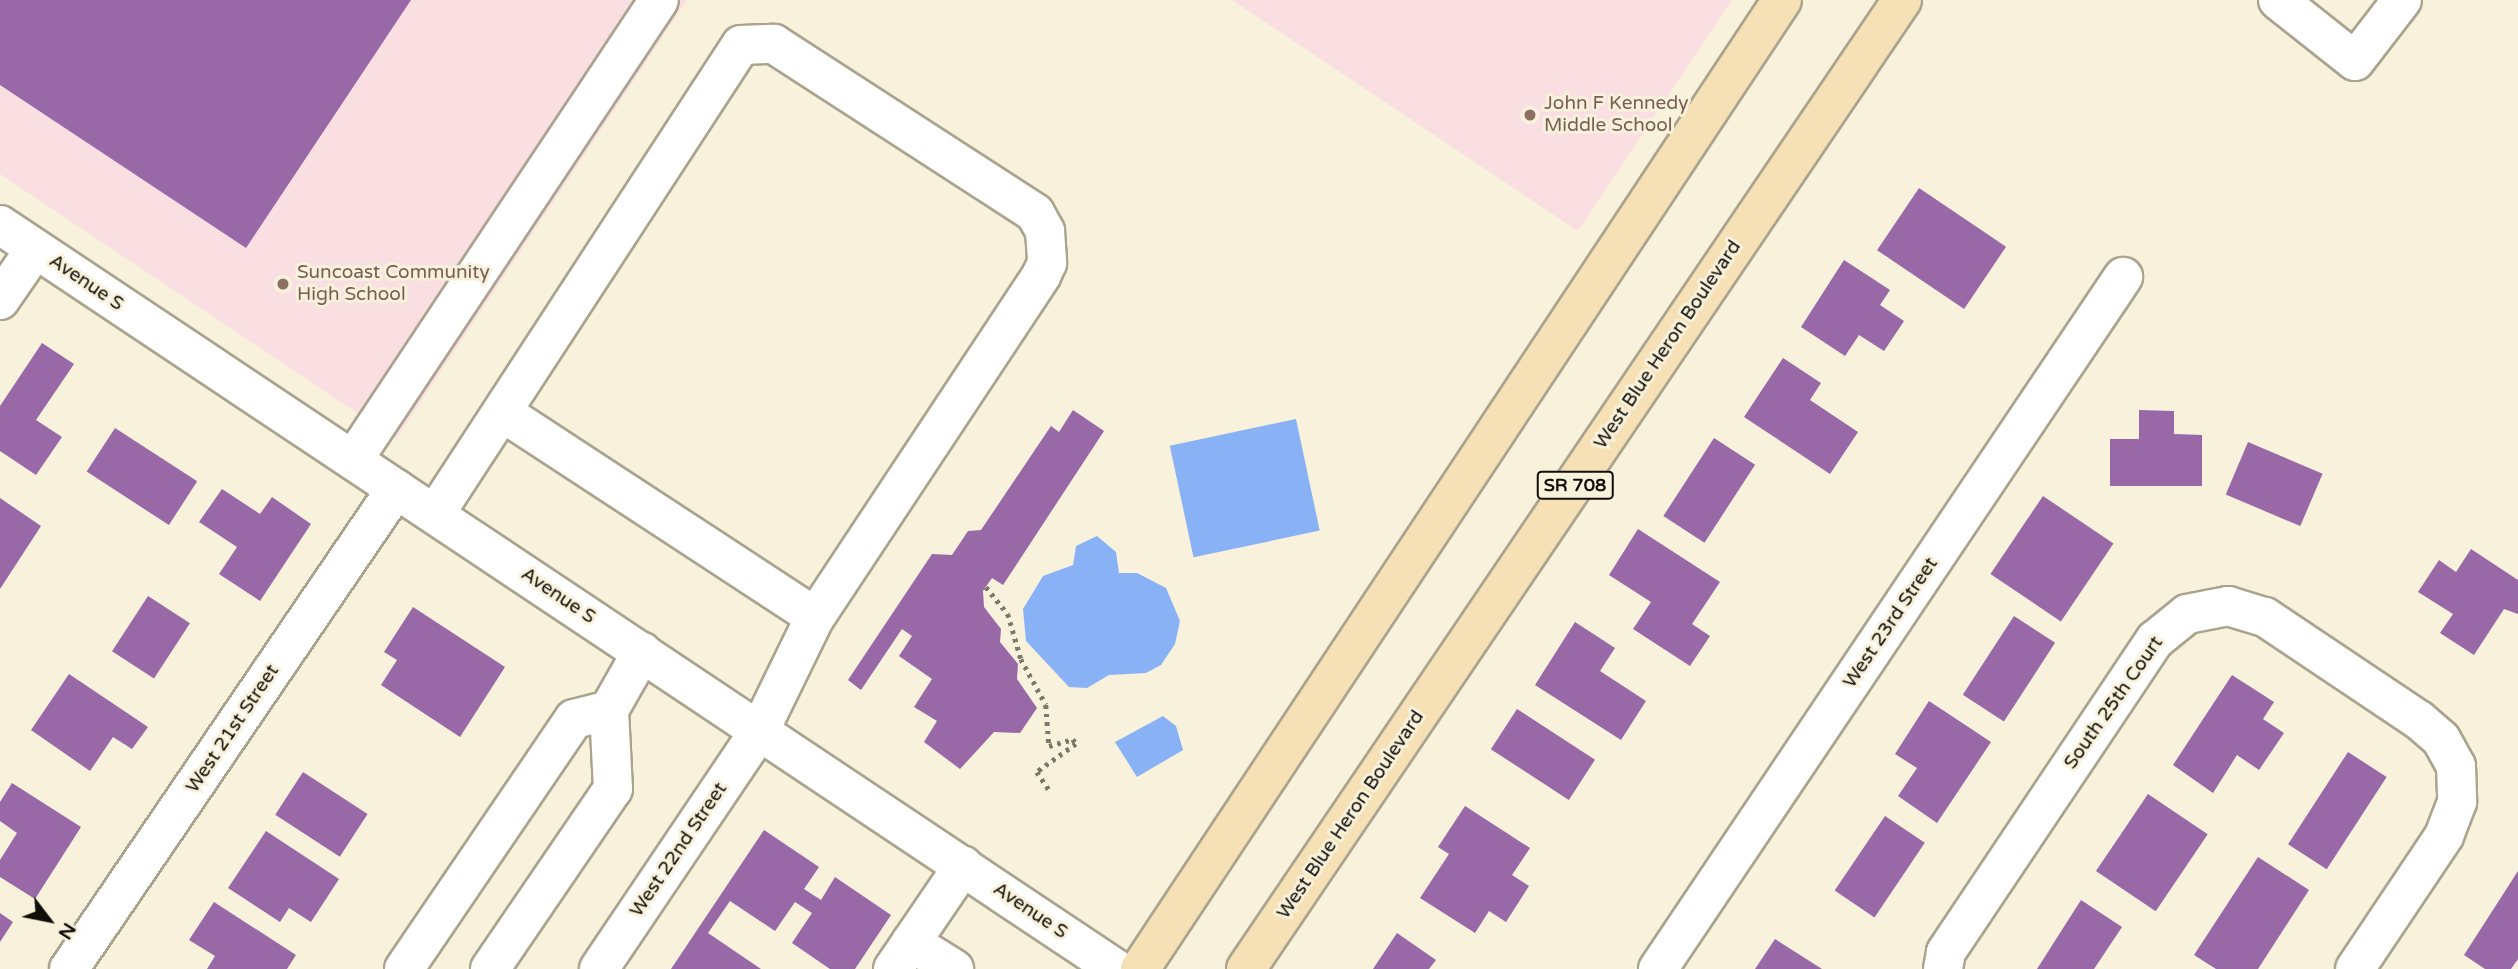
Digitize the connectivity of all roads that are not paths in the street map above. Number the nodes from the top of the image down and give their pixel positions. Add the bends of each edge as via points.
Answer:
1 (659, 0) edge
2 (1782, 0) edge
3 (1902, 0) edge
4 (2278, 0) edge
5 (2402, 0) edge
6 (0, 225) edge
7 (35, 249) junction
8 (2123, 277) dead end
9 (0, 300) edge
10 (502, 412) junction
11 (353, 460) junction
12 (396, 489) junction
13 (435, 514) junction
14 (815, 617) junction
15 (642, 652) junction
16 (609, 710) junction
17 (760, 730) junction
18 (963, 866) junction
19 (902, 955) edge
20 (610, 965) edge
21 (69, 969) edge
22 (404, 969) edge
23 (491, 969) edge
24 (954, 969) edge
25 (1116, 969) edge
26 (1140, 969) edge
27 (1247, 969) edge
28 (1658, 969) edge
29 (1943, 969) edge
30 (2355, 969) edge

1 - 11 street
2 - 26 main road
3 - 27 main road, West Blue Heron Boulevard / SR 708
4 - 5 street via 2355,61
6 - 7 street, Avenue S
7 - 9 street
7 - 11 street, Avenue S
8 - 28 street, West 23rd Street
10 - 13 street
10 - 14 street
10 - 14 street, West 22nd Street via 741,45 774,44 1035,213 1048,249 1041,276
11 - 12 street, Avenue S
12 - 13 street, Avenue S
12 - 21 street, West 21st Street
13 - 15 street, Avenue S
14 - 17 street, West 22nd Street
15 - 16 street
15 - 17 street, Avenue S
16 - 22 street via 574,719
16 - 23 street via 613,789
17 - 18 street, Avenue S
17 - 20 street, West 22nd Street
18 - 19 street
18 - 25 street, Avenue S
19 - 24 street
29 - 30 street, South 25th Court via 1946,952 2155,640 2187,614 2228,606 2265,617 2431,729 2456,766 2457,802 2444,836

